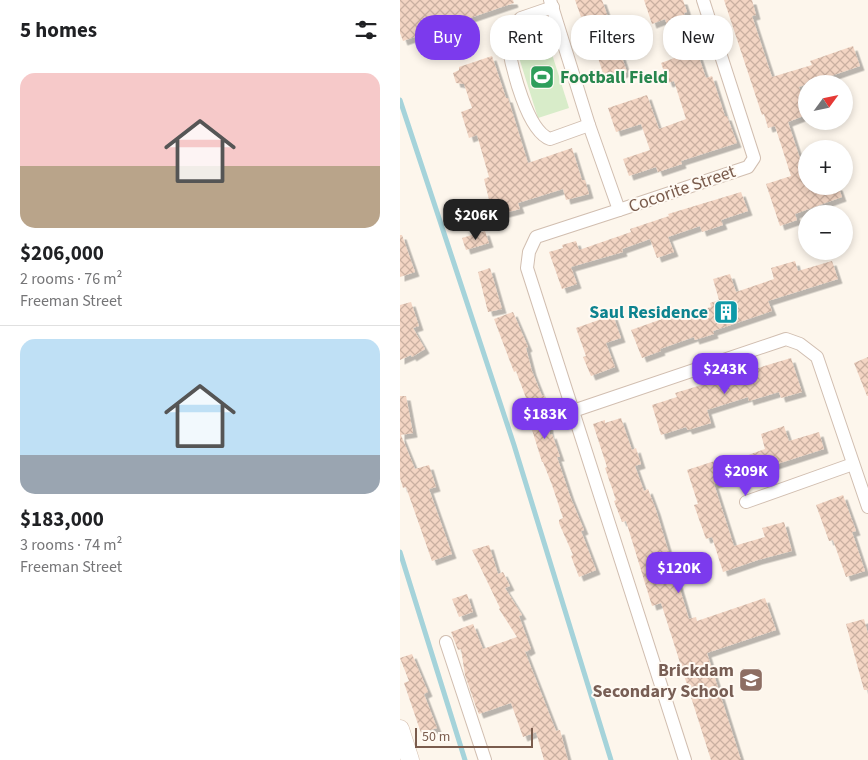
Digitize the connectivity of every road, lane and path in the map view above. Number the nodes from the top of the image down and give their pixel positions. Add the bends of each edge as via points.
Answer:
1 (703, 0) edge
2 (551, 4) edge
3 (589, 125) junction
4 (619, 210) junction
5 (573, 411) junction
6 (853, 464) junction
7 (746, 502) dead end
8 (868, 507) edge
9 (446, 642) dead end
10 (400, 729) edge
11 (410, 760) edge
12 (485, 760) edge
13 (685, 760) edge

1 - 4 street, Cocorite Street via 754,158 748,167
2 - 3 street
2 - 3 street via 521,18 509,30 508,44 518,82 532,121 544,137 550,139
3 - 4 street
4 - 5 street via 536,237 529,252 527,268
5 - 6 street via 786,339 800,344 817,357
5 - 13 street
6 - 7 street
6 - 8 street
9 - 12 street
10 - 11 street

